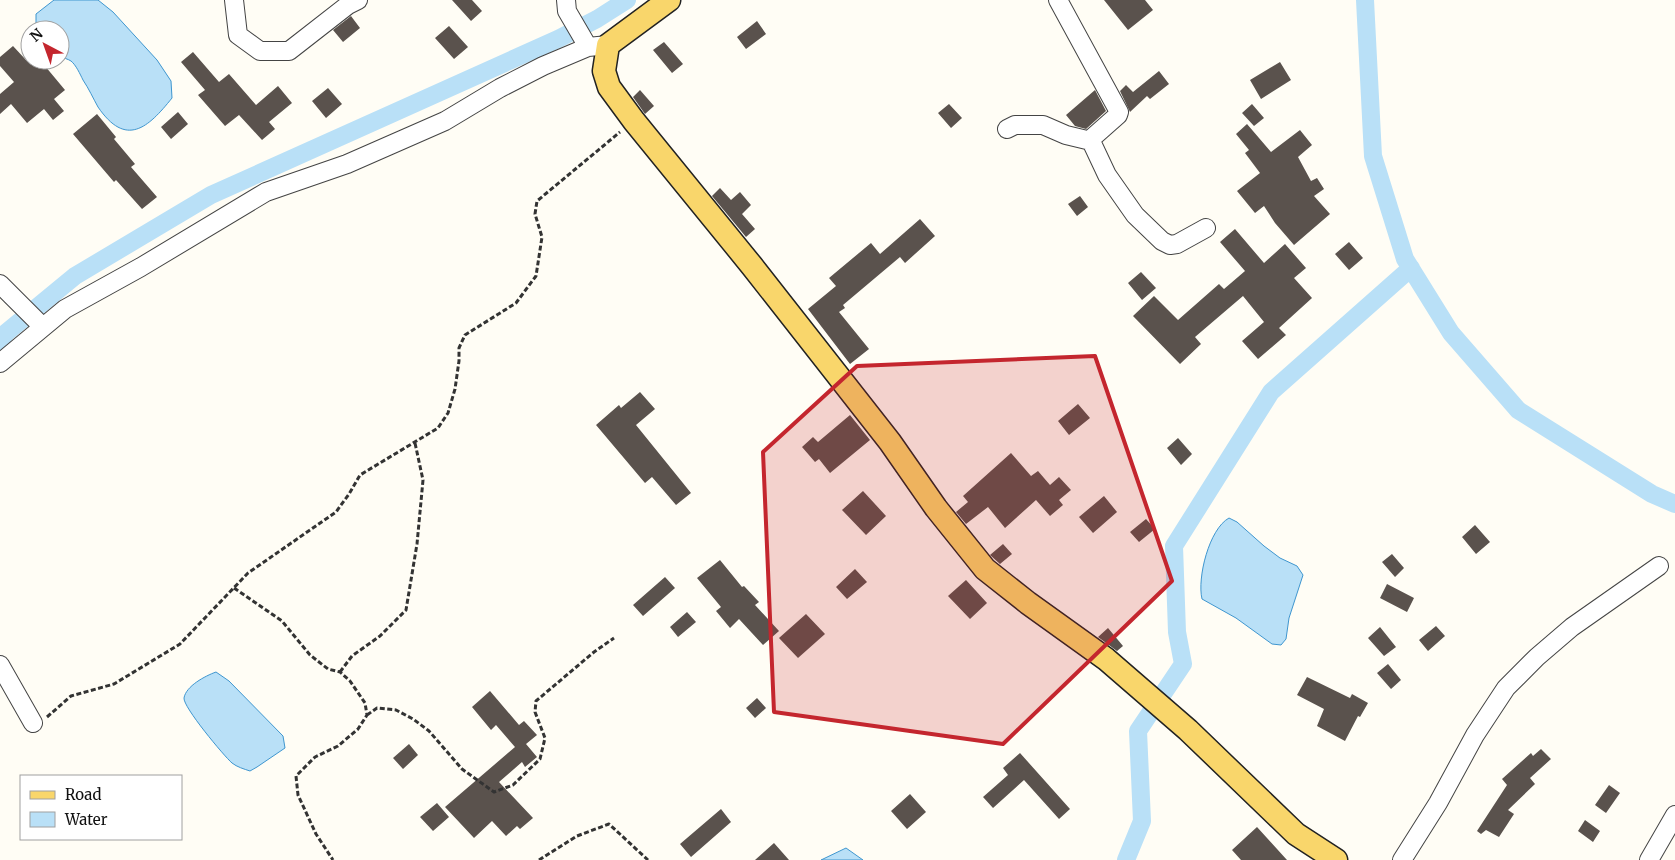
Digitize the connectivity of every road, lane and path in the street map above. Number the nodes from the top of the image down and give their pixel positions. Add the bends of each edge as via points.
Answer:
1 (234, 0) edge
2 (358, 0) edge
3 (669, 0) edge
4 (1058, 0) edge
5 (567, 5) edge
6 (593, 43) junction
7 (634, 121) junction
8 (1007, 129) dead end
9 (1091, 141) junction
10 (1206, 228) dead end
11 (6, 289) edge
12 (41, 325) junction
13 (0, 363) edge
14 (415, 443) junction
15 (1659, 566) dead end
16 (234, 588) junction
17 (614, 638) dead end
18 (0, 665) edge
19 (340, 672) junction
20 (367, 715) junction
21 (33, 723) joint
22 (1675, 815) edge
23 (333, 860) edge
24 (539, 860) edge
25 (648, 860) edge
26 (1336, 860) edge
27 (1402, 860) edge
28 (1649, 860) edge

1 - 2 street via 238,35 260,51 289,52
3 - 6 main road
4 - 9 street via 1120,112
5 - 6 street
6 - 7 main road via 609,87
6 - 12 street via 500,88 445,121 347,164 266,192
7 - 14 path via 537,201 535,214 542,237 536,276 516,303 465,336 459,348 455,388 448,413 438,428
7 - 26 main road via 758,273 985,569 1146,693 1296,834
8 - 9 street via 1014,125 1043,125
9 - 10 street via 1108,175 1135,215 1162,241 1177,244
11 - 12 street
12 - 13 street
14 - 16 path via 360,475 336,512 248,573
14 - 19 path via 423,480 406,610 380,636 352,656
15 - 27 street via 1572,627 1506,688
16 - 19 path via 282,621 310,655 328,669
16 - 21 path via 180,644 114,684 71,696 41,723
17 - 20 path via 536,702 545,738 540,759 513,784 494,792 462,769 413,719 396,710 377,708
18 - 21 street
19 - 20 path via 365,703
20 - 23 path via 358,729 338,746 315,757 296,776 298,794 316,834
22 - 28 street
24 - 25 path via 577,836 609,824

